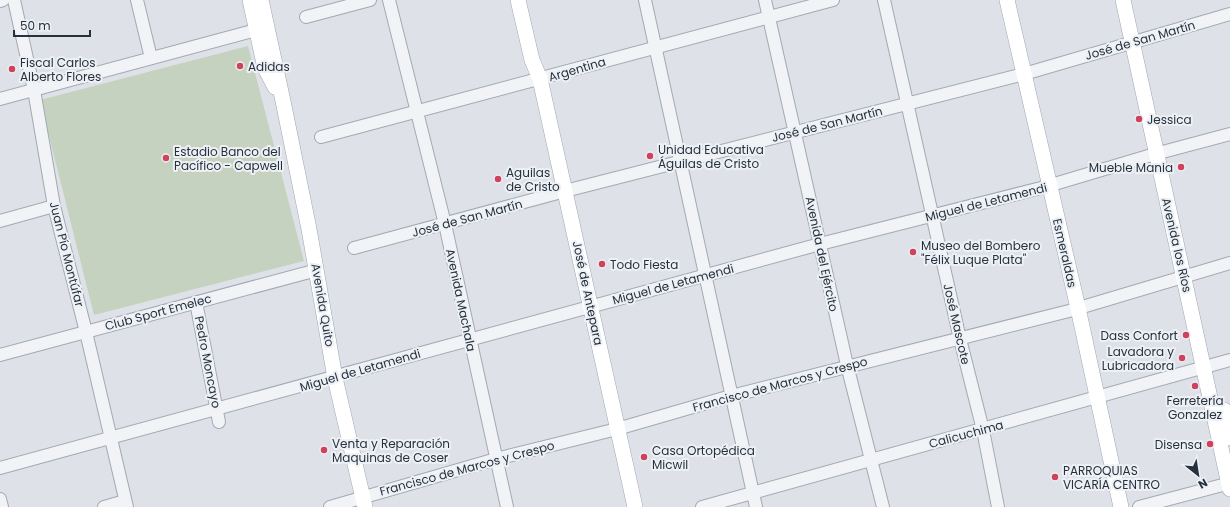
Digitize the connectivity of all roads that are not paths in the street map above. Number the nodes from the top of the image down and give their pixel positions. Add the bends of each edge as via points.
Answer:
1 (3, 0) edge
2 (14, 0) edge
3 (136, 0) edge
4 (250, 0) edge
5 (261, 0) edge
6 (370, 0) edge
7 (389, 0) edge
8 (518, 0) edge
9 (527, 0) edge
10 (645, 0) edge
11 (765, 0) edge
12 (833, 0) edge
13 (884, 0) edge
14 (999, 0) edge
15 (1007, 0) edge
16 (1123, 0) edge
17 (1133, 0) edge
18 (0, 1) edge
19 (1230, 14) edge
20 (306, 17) dead end
21 (770, 17) junction
22 (256, 30) junction
23 (1138, 40) junction
24 (654, 47) junction
25 (151, 58) junction
26 (1020, 75) junction
27 (540, 79) junction
28 (34, 90) junction
29 (0, 100) edge
30 (283, 102) junction
31 (907, 104) junction
32 (417, 111) junction
33 (795, 132) junction
34 (1230, 134) edge
35 (321, 137) dead end
36 (1161, 153) junction
37 (679, 162) junction
38 (1045, 187) junction
39 (565, 191) junction
40 (54, 206) junction
41 (932, 215) junction
42 (0, 221) edge
43 (445, 224) junction
44 (820, 244) junction
45 (354, 248) dead end
46 (1230, 263) edge
47 (317, 270) junction
48 (1188, 274) junction
49 (704, 276) junction
50 (196, 302) junction
51 (591, 307) junction
52 (1073, 310) junction
53 (86, 332) junction
54 (960, 339) junction
55 (469, 340) junction
56 (0, 355) edge
57 (1230, 360) edge
58 (847, 365) junction
59 (1209, 366) junction
60 (335, 378) junction
61 (731, 396) junction
62 (1091, 399) junction
63 (216, 410) junction
64 (219, 422) dead end
65 (617, 428) junction
66 (983, 430) junction
67 (110, 438) junction
68 (1230, 438) edge
69 (496, 459) junction
70 (870, 460) junction
71 (0, 468) edge
72 (1230, 485) edge
73 (752, 492) junction
74 (0, 499) edge
75 (364, 502) edge
76 (126, 504) edge
77 (2, 507) edge
78 (104, 507) edge
79 (330, 507) edge
80 (507, 507) edge
81 (635, 507) edge
82 (702, 507) edge
83 (756, 507) edge
84 (883, 507) edge
85 (997, 507) edge
86 (1111, 507) edge
87 (1121, 507) edge
88 (1139, 507) edge

1 - 18 street
2 - 28 street, Juan Pío Montúfar
3 - 25 street
4 - 22 main road, Avenida Quito
5 - 30 main road, Avenida Quito
6 - 20 street
7 - 32 street, Avenida Machala
8 - 27 main road, José de Antepara via 532,60
9 - 27 main road, José de Antepara via 540,58
10 - 24 street
11 - 21 street, Avenida del Ejército
12 - 21 street, Argentina
13 - 31 street, José Mascote
14 - 26 main road, Esmeraldas
15 - 26 main road, Esmeraldas
16 - 23 main road, Avenida los Ríos
17 - 23 main road, Avenida los Ríos
19 - 23 street, José de San Martín
21 - 24 street, Argentina
21 - 33 street, Avenida del Ejército
22 - 25 street
22 - 30 main road, Avenida Quito via 265,68
23 - 26 street, José de San Martín
23 - 36 main road, Avenida los Ríos
24 - 27 street, Argentina
24 - 37 street
25 - 28 street
26 - 31 street, José de San Martín
26 - 38 main road, Esmeraldas
27 - 32 street, Argentina
27 - 39 main road, José de Antepara
28 - 29 street
28 - 40 street, Juan Pío Montúfar
30 - 47 main road, Avenida Quito
31 - 33 street, José de San Martín
31 - 41 street, José Mascote
32 - 35 street, Argentina
32 - 43 street, Avenida Machala
33 - 37 street, José de San Martín
33 - 44 street, Avenida del Ejército
34 - 36 street, Miguel de Letamendi
36 - 38 street, Miguel de Letamendi
36 - 48 main road, Avenida los Ríos
37 - 39 street, José de San Martín
37 - 49 street
38 - 41 street, Miguel de Letamendi
38 - 52 main road, Esmeraldas
39 - 43 street, José de San Martín
39 - 51 main road, José de Antepara
40 - 42 street
40 - 53 street, Juan Pío Montúfar
41 - 44 street, Miguel de Letamendi
41 - 54 street, José Mascote
43 - 45 street, José de San Martín
43 - 55 street, Avenida Machala
44 - 49 street, Miguel de Letamendi
44 - 58 street, Avenida del Ejército
46 - 48 street, Francisco de Marcos y Crespo
47 - 50 street, Club Sport Emelec
47 - 60 main road, Avenida Quito
48 - 52 street, Francisco de Marcos y Crespo
48 - 59 main road, Avenida los Ríos
49 - 51 street, Miguel de Letamendi
49 - 61 street
50 - 53 street, Club Sport Emelec
50 - 63 street, Pedro Moncayo
51 - 55 street, Miguel de Letamendi
51 - 65 main road, José de Antepara
52 - 54 street, Francisco de Marcos y Crespo
52 - 62 main road, Esmeraldas
53 - 56 street, Club Sport Emelec
53 - 67 street, Juan Pío Montúfar
54 - 58 street, Francisco de Marcos y Crespo
54 - 66 street, José Mascote
55 - 60 street, Miguel de Letamendi
55 - 69 street, Avenida Machala
57 - 59 street, Calicuchima
58 - 61 street, Francisco de Marcos y Crespo
58 - 70 street, Avenida del Ejército
59 - 62 street, Calicuchima
59 - 68 main road, Avenida los Ríos
59 - 72 main road, Avenida los Ríos
60 - 63 street, Miguel de Letamendi
60 - 75 main road, Avenida Quito
61 - 65 street, Francisco de Marcos y Crespo
61 - 73 street
62 - 66 street, Calicuchima
62 - 86 main road, Esmeraldas
62 - 87 main road, Esmeraldas
63 - 64 street, Pedro Moncayo
63 - 67 street, Miguel de Letamendi
65 - 69 street, Francisco de Marcos y Crespo
65 - 81 main road, José de Antepara
66 - 70 street, Calicuchima
66 - 85 street, José Mascote
67 - 71 street, Miguel de Letamendi
67 - 76 street, Juan Pío Montúfar
69 - 75 street, Francisco de Marcos y Crespo
69 - 80 street, Avenida Machala
70 - 73 street, Calicuchima
70 - 84 street, Avenida del Ejército
72 - 88 street
73 - 82 street, Calicuchima
73 - 83 street
74 - 77 street
75 - 79 street, Francisco de Marcos y Crespo
76 - 78 street

